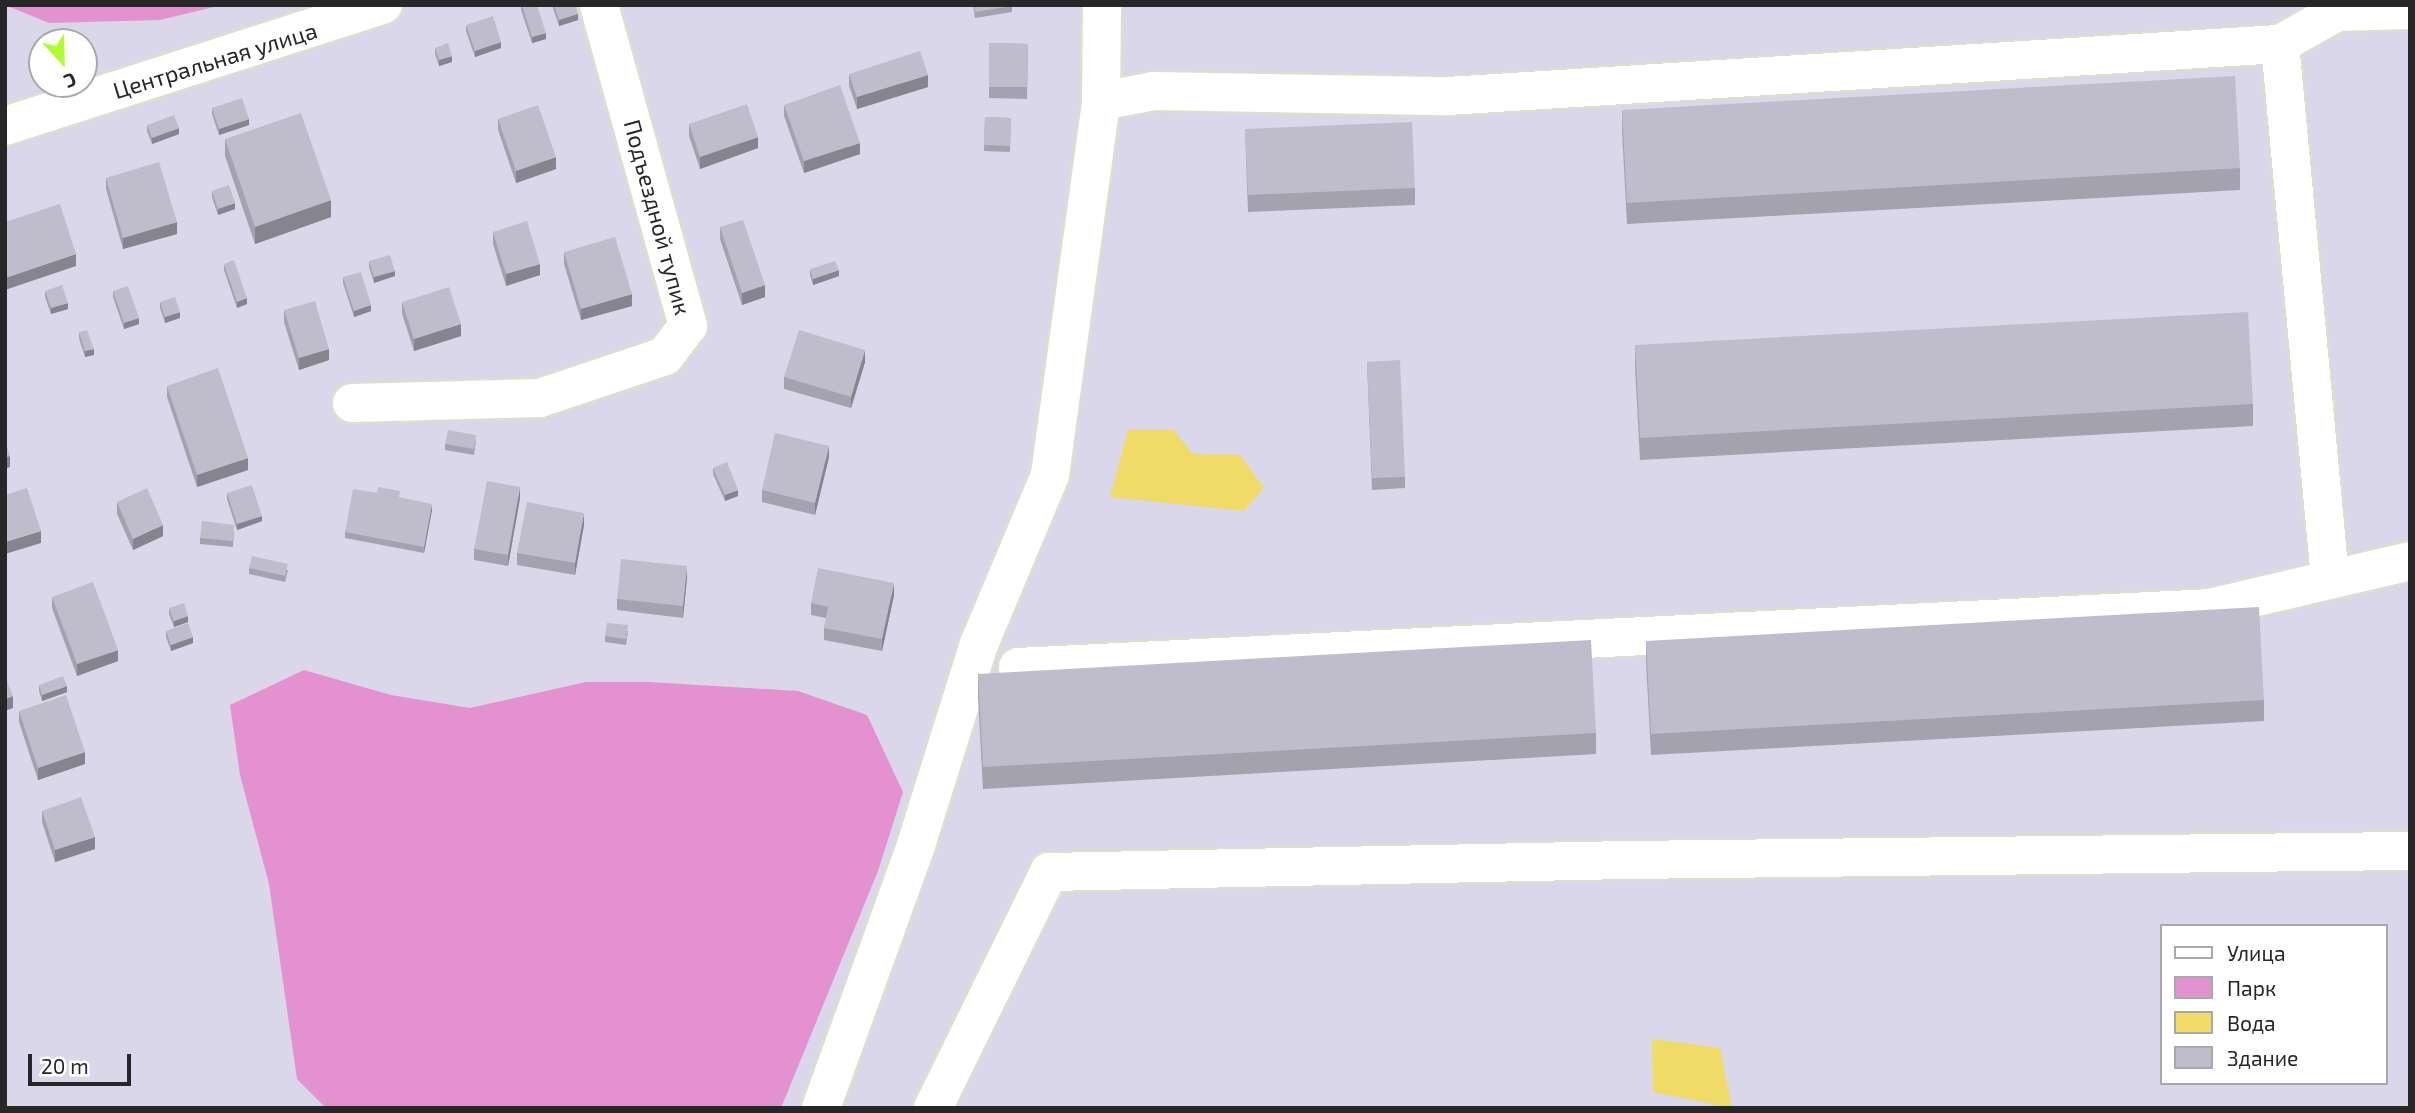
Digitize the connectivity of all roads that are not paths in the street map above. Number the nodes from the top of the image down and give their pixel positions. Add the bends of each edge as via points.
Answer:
1 (383, 5) edge
2 (599, 5) edge
3 (1102, 5) edge
4 (2410, 10) edge
5 (2280, 44) junction
6 (1101, 100) junction
7 (5, 126) edge
8 (352, 403) dead end
9 (2410, 561) edge
10 (2330, 578) junction
11 (1018, 667) dead end
12 (2410, 851) edge
13 (821, 1108) edge
14 (933, 1108) edge

1 - 7 street, Центральная улица
2 - 8 street, Подъездной тупик via 688,326 665,356 540,398
3 - 6 street
4 - 5 street via 2337,12
5 - 6 street via 1448,96 1154,92
5 - 10 street
6 - 13 street via 1050,475 979,644 916,845
9 - 10 street
10 - 11 street via 2210,608
12 - 14 street via 1626,860 1049,873

